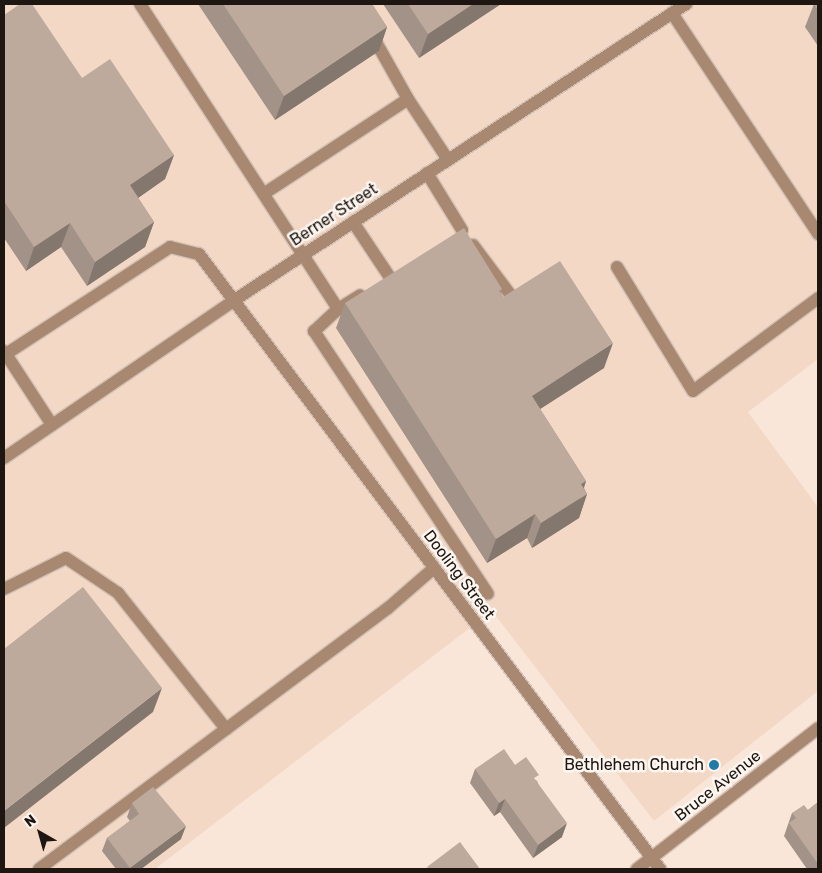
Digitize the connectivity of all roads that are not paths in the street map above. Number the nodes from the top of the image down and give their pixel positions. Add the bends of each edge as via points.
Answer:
1 (140, 4) edge
2 (686, 4) edge
3 (672, 13) junction
4 (366, 27) edge
5 (408, 99) junction
6 (448, 160) junction
7 (427, 174) junction
8 (265, 193) junction
9 (353, 222) junction
10 (818, 234) edge
11 (304, 254) junction
12 (617, 267) dead end
13 (513, 298) edge
14 (818, 298) edge
15 (233, 300) junction
16 (338, 309) junction
17 (5, 352) edge
18 (52, 425) junction
19 (4, 458) edge
20 (434, 568) junction
21 (4, 589) edge
22 (488, 594) dead end
23 (818, 728) edge
24 (226, 729) junction
25 (652, 858) junction
26 (39, 869) edge
27 (637, 869) edge
28 (660, 869) edge

1 - 8 street
2 - 3 street, Berner Street
3 - 6 street, Berner Street
3 - 10 street
4 - 5 street
5 - 6 street
5 - 8 street
6 - 7 street, Berner Street
7 - 9 street, Berner Street
7 - 13 street via 458,233
8 - 11 street
9 - 11 street, Berner Street
9 - 16 street via 393,274
11 - 15 street, Berner Street
11 - 16 street
12 - 14 street via 693,391
15 - 17 street, Dooling Street via 199,254 170,247
15 - 18 street, Berner Street
15 - 20 street, Dooling Street
16 - 22 street via 314,331
17 - 18 street
18 - 19 street, Berner Street
20 - 24 street via 388,608
20 - 25 street, Dooling Street
21 - 24 street via 66,558 118,593
23 - 25 street, Bruce Avenue
24 - 26 street
25 - 27 street, Bruce Avenue
25 - 28 street, Dooling Street

